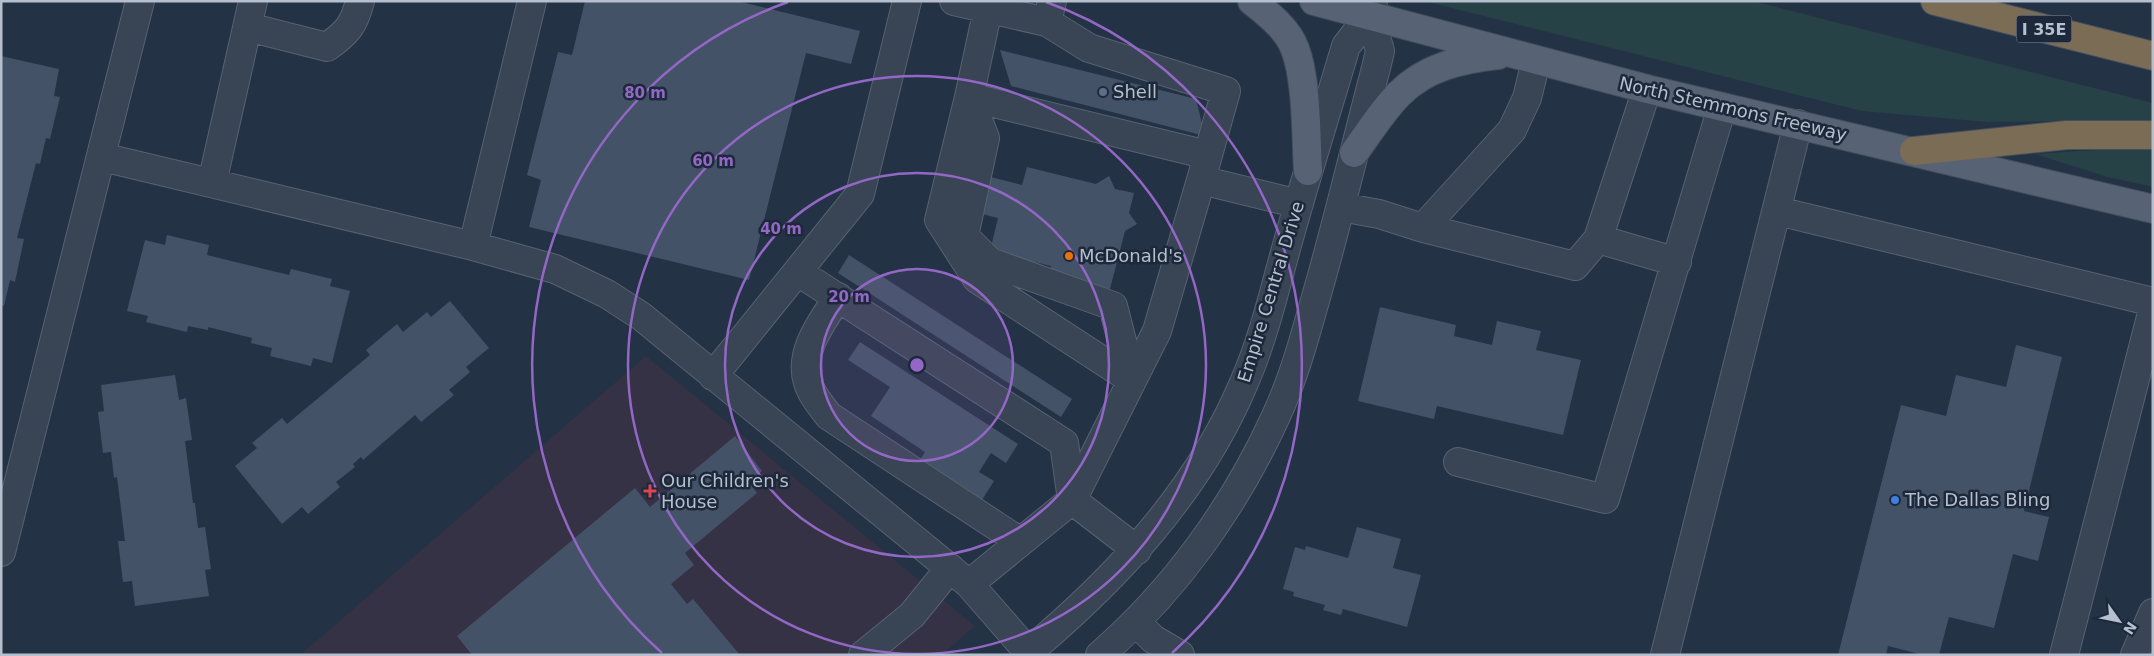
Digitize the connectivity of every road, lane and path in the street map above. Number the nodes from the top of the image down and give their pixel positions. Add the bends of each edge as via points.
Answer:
1 (140, 1) edge
2 (360, 1) edge
3 (532, 1) edge
4 (907, 1) edge
5 (954, 1) edge
6 (1252, 1) edge
7 (1314, 1) edge
8 (1935, 1) edge
9 (1372, 8) edge
10 (988, 9) junction
11 (1049, 12) edge
12 (251, 14) edge
13 (1508, 54) junction
14 (2153, 56) edge
15 (1536, 61) junction
16 (1647, 89) junction
17 (968, 97) junction
18 (1722, 107) junction
19 (1798, 124) junction
20 (2153, 135) edge
21 (1914, 151) junction
22 (1354, 153) junction
23 (102, 157) junction
24 (1205, 168) junction
25 (1308, 171) junction
26 (212, 183) junction
27 (1299, 204) junction
28 (1341, 207) junction
29 (2153, 209) edge
30 (1778, 211) junction
31 (1423, 228) junction
32 (1598, 239) junction
33 (473, 246) junction
34 (1677, 262) junction
35 (798, 272) junction
36 (838, 297) junction
37 (2153, 302) edge
38 (2153, 309) edge
39 (713, 376) junction
40 (1132, 380) junction
41 (1458, 462) dead end
42 (1072, 500) junction
43 (1019, 541) junction
44 (1137, 550) junction
45 (1, 552) edge
46 (959, 576) junction
47 (2153, 613) edge
48 (1136, 622) junction
49 (1028, 654) edge
50 (863, 655) edge
51 (1100, 655) edge
52 (1180, 655) edge
53 (1665, 655) edge
54 (2064, 655) edge
55 (2135, 655) edge

1 - 23 street
2 - 12 street via 356,18 345,34 327,47
3 - 33 street
4 - 35 street via 860,194
5 - 10 street
6 - 25 main road via 1285,32 1295,49 1302,81
7 - 9 main road, North Stemmons Freeway
8 - 14 highway, I 35E
9 - 13 main road, North Stemmons Freeway
9 - 22 street via 1380,51
9 - 25 street, Empire Central Drive via 1346,46
10 - 11 street
10 - 17 street
11 - 24 street via 1089,48 1226,91
12 - 26 street
13 - 15 main road, North Stemmons Freeway
13 - 22 main road via 1469,58 1422,75 1398,95
15 - 16 main road, North Stemmons Freeway
15 - 31 street via 1527,98 1512,130
16 - 18 main road, North Stemmons Freeway
16 - 32 street
17 - 24 street
17 - 40 street via 939,220 977,279
17 - 40 street via 985,138 964,236 990,262 1113,306
18 - 19 main road, North Stemmons Freeway
18 - 34 street
19 - 21 main road, North Stemmons Freeway
19 - 30 street
20 - 21 highway via 2067,135
21 - 29 main road, North Stemmons Freeway
22 - 28 street
23 - 26 street
23 - 45 street
24 - 27 street
24 - 40 street via 1157,331
25 - 27 street, Empire Central Drive
26 - 33 street
27 - 44 street, Empire Central Drive via 1263,332 1243,385 1215,442
28 - 31 street via 1379,214
28 - 48 street via 1300,354 1276,416 1241,484 1168,587
30 - 37 street
30 - 53 street
31 - 32 street via 1575,266
32 - 34 street
33 - 39 street via 556,269 607,294 641,316
34 - 41 street via 1605,499
35 - 36 street
35 - 39 street
36 - 42 street via 1064,443
36 - 43 street via 812,339 806,366 808,382 816,399 829,416
38 - 54 street
39 - 46 street
40 - 42 street
42 - 43 street
42 - 44 street
43 - 46 street
44 - 49 street, Empire Central Drive via 1075,613
46 - 49 street
46 - 50 street
47 - 55 street
48 - 51 street
48 - 52 street via 1153,639

